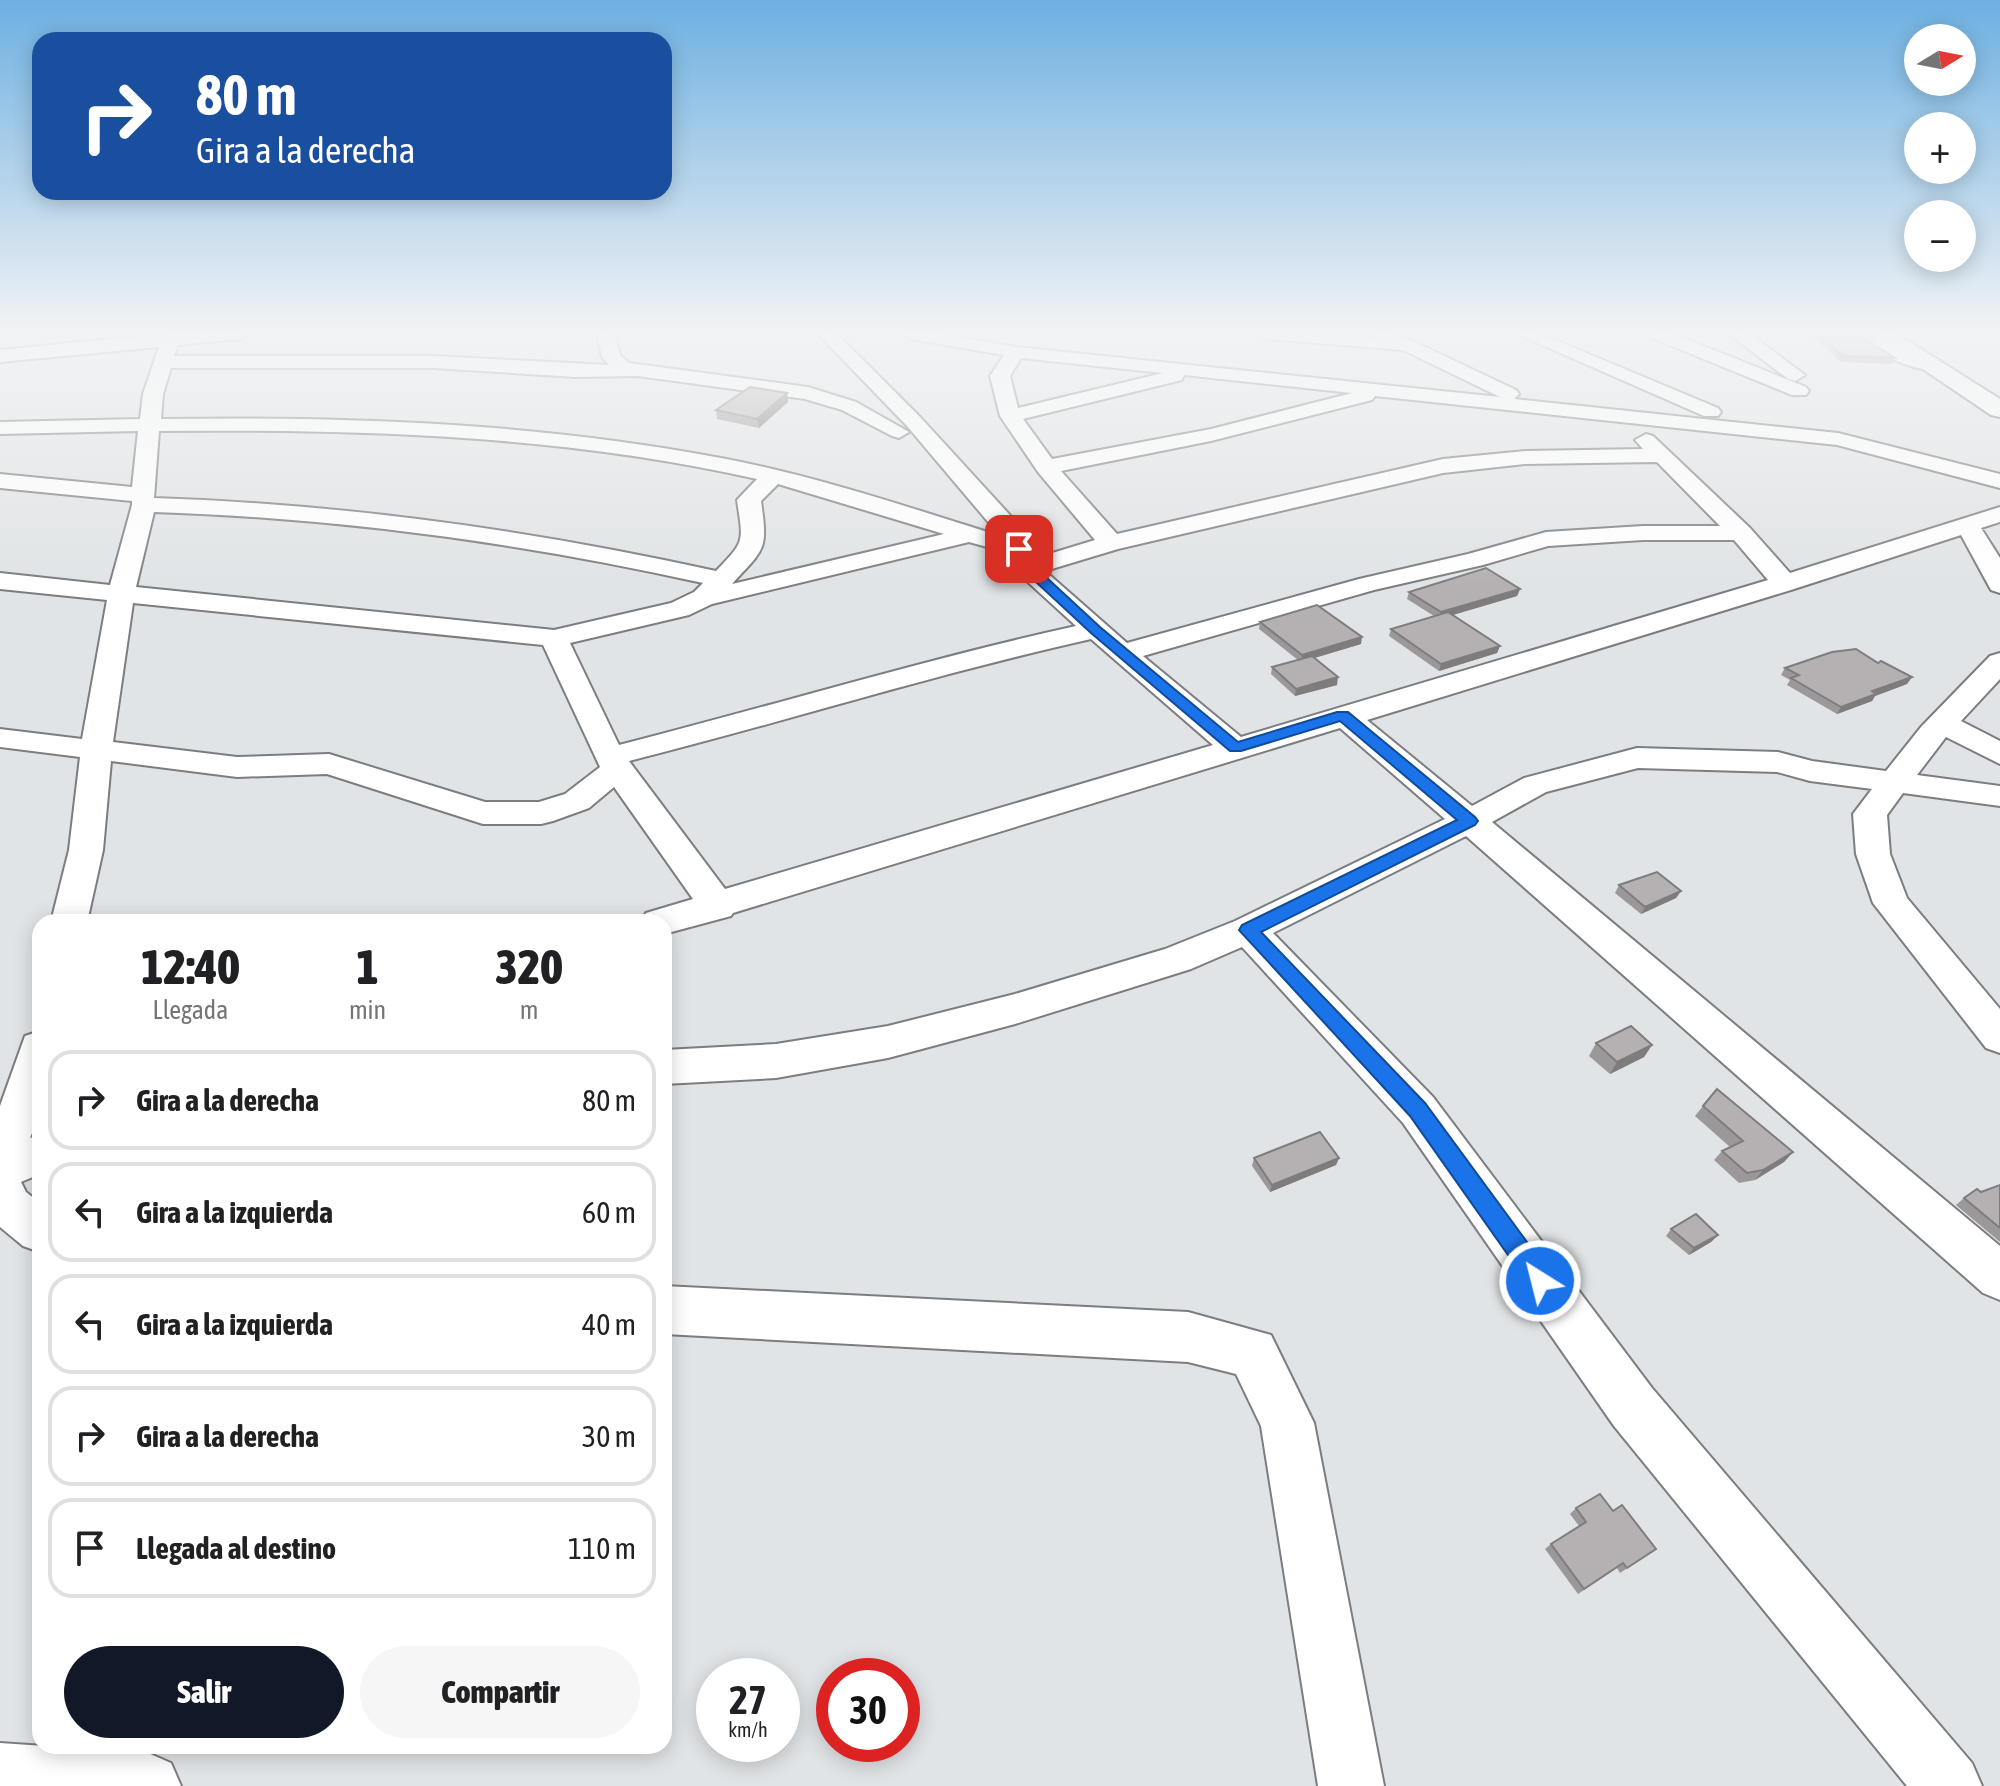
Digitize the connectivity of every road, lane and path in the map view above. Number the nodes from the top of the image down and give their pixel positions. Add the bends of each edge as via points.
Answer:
1 (149, 417) edge
2 (871, 417) edge
3 (884, 417) edge
4 (909, 417) edge
5 (1011, 417) edge
6 (1281, 417) edge
7 (1622, 417) edge
8 (1652, 417) edge
9 (1723, 417) edge
10 (1786, 417) edge
11 (1815, 417) edge
12 (147, 427) junction
13 (1746, 427) junction
14 (0, 428) edge
15 (899, 432) junction
16 (1662, 456) junction
17 (1046, 467) junction
18 (773, 476) junction
19 (0, 481) edge
20 (2000, 481) edge
21 (143, 500) junction
22 (2000, 514) edge
23 (1966, 524) junction
24 (1741, 533) junction
25 (968, 534) junction
26 (998, 543) junction
27 (1111, 543) junction
28 (1028, 568) junction
29 (0, 581) edge
30 (1785, 584) junction
31 (2000, 585) edge
32 (711, 589) junction
33 (121, 594) junction
34 (1096, 630) junction
35 (554, 638) junction
36 (1122, 653) junction
37 (2000, 662) edge
38 (1343, 715) junction
39 (1943, 723) junction
40 (0, 738) edge
41 (1236, 748) junction
42 (96, 751) junction
43 (2000, 754) edge
44 (613, 762) junction
45 (1892, 782) junction
46 (2000, 796) edge
47 (1469, 821) junction
48 (718, 907) junction
49 (71, 914) edge
50 (672, 919) edge
51 (1248, 930) junction
52 (2000, 1037) edge
53 (672, 1067) edge
54 (28, 1071) edge
55 (32, 1157) edge
56 (0, 1159) edge
57 (0, 1170) edge
58 (0, 1185) edge
59 (32, 1225) edge
60 (2000, 1277) edge
61 (672, 1310) edge
62 (0, 1775) edge
63 (148, 1786) edge
64 (1351, 1786) edge
65 (1949, 1786) edge

1 - 12 street
2 - 15 street
3 - 15 street
4 - 28 street via 1009,529
5 - 17 street
6 - 17 street
7 - 16 street
8 - 13 street
9 - 13 street
10 - 13 street
11 - 20 street via 1901,453
12 - 14 street
12 - 18 street via 276,424 543,438
12 - 21 street
15 - 26 street
16 - 24 street
16 - 27 street via 1547,455 1456,464
17 - 27 street
18 - 25 street
18 - 32 street via 749,500 751,549
19 - 21 street
21 - 32 street via 435,524 612,554
21 - 33 street
22 - 23 street
23 - 30 street
23 - 31 street
24 - 30 street
24 - 36 street via 1546,539
25 - 26 street
25 - 32 street
26 - 28 street
27 - 28 street
28 - 34 street
29 - 33 street
30 - 38 street
32 - 35 street via 680,609
33 - 35 street
33 - 42 street
34 - 36 street
34 - 44 street via 965,659
35 - 44 street
36 - 41 street
37 - 39 street
38 - 41 street
38 - 47 street
39 - 43 street
39 - 45 street
40 - 42 street
41 - 48 street
42 - 44 street via 237,767 329,764 483,813 541,813 577,801
42 - 49 street via 86,850
44 - 48 street
45 - 46 street
45 - 47 street via 1778,762 1637,758 1535,785
45 - 52 street via 1870,814 1873,854 1891,903
47 - 51 street
47 - 60 street
48 - 50 street
51 - 53 street via 1178,959 888,1042 776,1061
51 - 65 street via 1418,1110 1633,1407
54 - 56 street
55 - 57 street
58 - 59 street via 8,1206
61 - 64 street via 1188,1337 1253,1353 1287,1423
62 - 63 street

